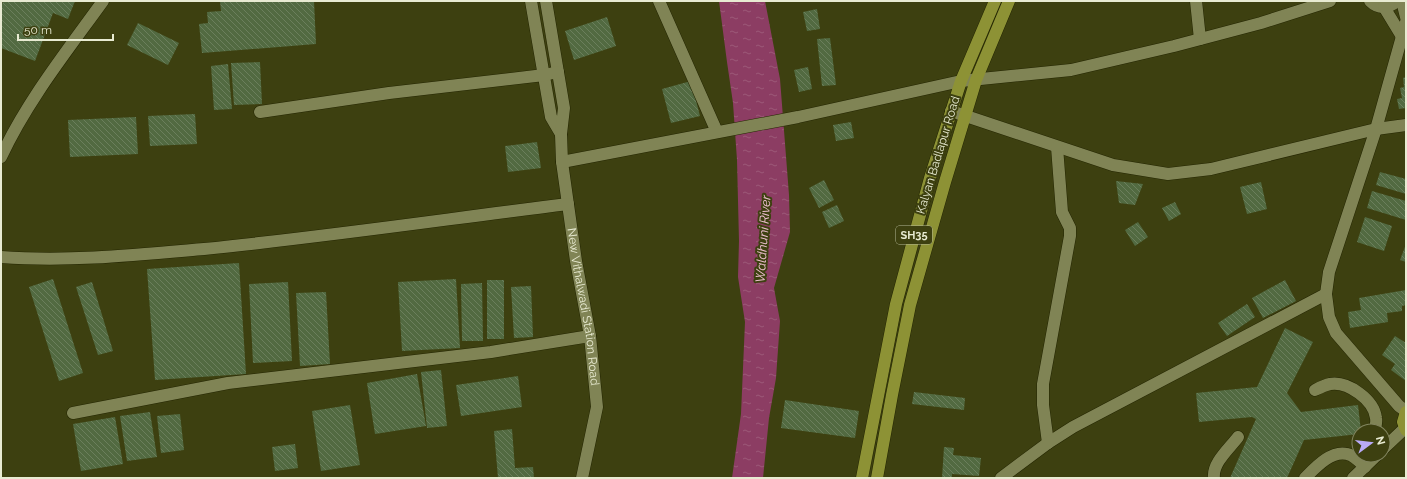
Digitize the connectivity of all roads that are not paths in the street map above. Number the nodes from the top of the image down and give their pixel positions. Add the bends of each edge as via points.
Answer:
1 (103, 1) edge
2 (531, 1) edge
3 (546, 1) edge
4 (660, 1) edge
5 (995, 1) edge
6 (1009, 1) edge
7 (1196, 1) edge
8 (1330, 1) edge
9 (1370, 1) edge
10 (1396, 1) edge
11 (1400, 1) edge
12 (1384, 7) junction
13 (1406, 17) edge
14 (1406, 22) edge
15 (1401, 35) junction
16 (1200, 39) junction
17 (558, 72) junction
18 (544, 75) junction
19 (976, 80) junction
20 (961, 81) junction
21 (951, 111) junction
22 (260, 112) dead end
23 (965, 116) junction
24 (1406, 124) edge
25 (1376, 129) junction
26 (721, 131) junction
27 (561, 134) junction
28 (1057, 147) junction
29 (1, 157) edge
30 (562, 162) junction
31 (568, 204) junction
32 (1, 257) edge
33 (1326, 294) junction
34 (590, 336) junction
35 (1315, 390) dead end
36 (1406, 412) edge
37 (73, 413) dead end
38 (1376, 423) edge
39 (1405, 429) edge
40 (1238, 437) dead end
41 (1391, 442) edge
42 (1048, 443) junction
43 (1351, 456) edge
44 (1359, 463) edge
45 (1017, 465) junction
46 (582, 478) edge
47 (862, 478) edge
48 (876, 478) edge
49 (1001, 478) edge
50 (1014, 478) edge
51 (1214, 478) edge
52 (1305, 478) edge
53 (1353, 478) edge

1 - 29 street via 48,77 8,141
2 - 18 street, New Vithalwadi Station Road
3 - 17 street, New Vithalwadi Station Road
4 - 26 street
5 - 20 main road, Kalyan Badlapur Road / SH35
6 - 19 main road, Kalyan Badlapur Road / SH35
7 - 16 street
8 - 16 street
9 - 12 street
10 - 12 street
11 - 13 street
12 - 15 street
14 - 15 street
15 - 25 street
16 - 19 street via 1071,70
17 - 18 street
17 - 27 street, New Vithalwadi Station Road via 564,108
18 - 22 street via 389,93
18 - 27 street, New Vithalwadi Station Road via 551,117
19 - 20 street
19 - 23 main road, Kalyan Badlapur Road / SH35
20 - 21 main road, Kalyan Badlapur Road / SH35
20 - 26 street
21 - 23 street
21 - 47 main road, Kalyan Badlapur Road / SH35 via 896,304
23 - 28 street
23 - 48 main road, Kalyan Badlapur Road / SH35 via 910,305
24 - 25 street
25 - 28 street via 1211,169 1168,174 1113,165
25 - 33 street via 1329,272
26 - 30 street
27 - 30 street, New Vithalwadi Station Road
28 - 42 street via 1062,212 1070,228 1070,236 1043,384
30 - 31 street, New Vithalwadi Station Road
31 - 32 street via 245,245 113,257
31 - 34 street, New Vithalwadi Station Road
33 - 36 street via 1329,316 1336,334
33 - 42 street via 1073,427
34 - 37 street via 491,352 228,383
34 - 46 street, New Vithalwadi Station Road via 597,406
35 - 38 street via 1330,384 1346,386 1369,402
36 - 39 main road via 1403,422
39 - 41 street
40 - 51 street via 1218,462
42 - 45 street
43 - 52 street via 1334,455
44 - 53 street
45 - 49 street
45 - 50 street

